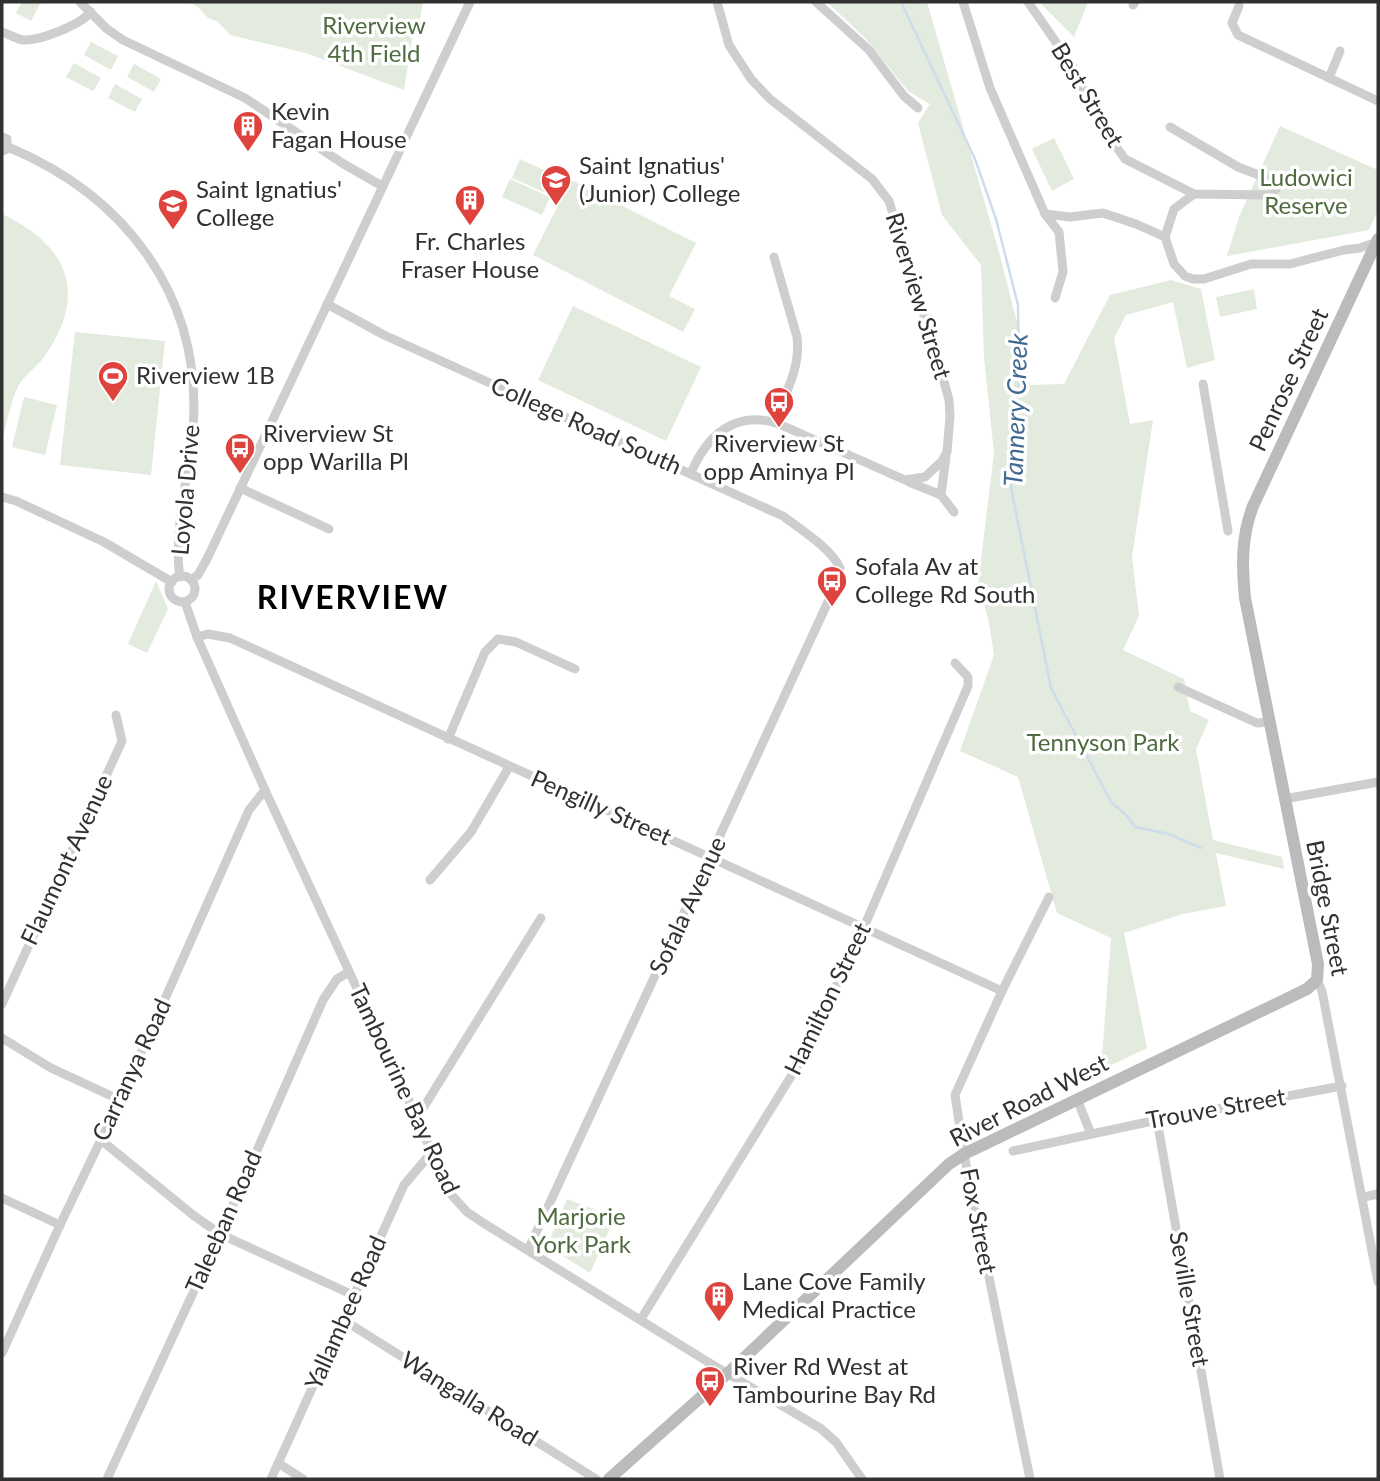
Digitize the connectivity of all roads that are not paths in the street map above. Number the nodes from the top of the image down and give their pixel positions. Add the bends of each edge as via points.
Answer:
1 (80, 2) edge
2 (470, 2) edge
3 (717, 2) edge
4 (816, 2) edge
5 (963, 2) edge
6 (1028, 2) edge
7 (1238, 6) dead end
8 (91, 12) junction
9 (2, 32) edge
10 (1340, 51) dead end
11 (1329, 78) junction
12 (1378, 101) edge
13 (918, 108) dead end
14 (1170, 127) dead end
15 (2, 136) edge
16 (5, 149) edge
17 (382, 186) junction
18 (1194, 194) junction
19 (1045, 214) junction
20 (1165, 237) junction
21 (1378, 241) edge
22 (774, 257) dead end
23 (1055, 298) dead end
24 (327, 304) junction
25 (1203, 384) dead end
26 (774, 422) junction
27 (947, 452) junction
28 (691, 473) junction
29 (905, 480) junction
30 (240, 488) junction
31 (941, 495) junction
32 (2, 497) edge
33 (954, 512) dead end
34 (329, 529) dead end
35 (1228, 531) dead end
36 (1244, 541) joint
37 (836, 561) joint
38 (176, 579) junction
39 (191, 580) junction
40 (185, 602) junction
41 (197, 637) junction
42 (955, 663) dead end
43 (575, 669) dead end
44 (1178, 687) dead end
45 (116, 715) dead end
46 (1269, 722) junction
47 (448, 739) junction
48 (509, 767) junction
49 (1378, 782) edge
50 (265, 790) junction
51 (1284, 799) junction
52 (711, 858) junction
53 (430, 880) dead end
54 (1049, 897) dead end
55 (541, 918) dead end
56 (864, 927) junction
57 (349, 972) junction
58 (1317, 980) junction
59 (1002, 991) junction
60 (2, 1004) edge
61 (2, 1038) edge
62 (1342, 1086) junction
63 (1077, 1099) junction
64 (120, 1100) junction
65 (417, 1118) junction
66 (1157, 1120) junction
67 (1091, 1134) junction
68 (101, 1140) junction
69 (1013, 1151) dead end
70 (964, 1154) junction
71 (432, 1156) junction
72 (1378, 1194) edge
73 (1364, 1197) junction
74 (2, 1198) edge
75 (60, 1225) junction
76 (220, 1234) junction
77 (528, 1250) junction
78 (1378, 1282) edge
79 (353, 1295) junction
80 (342, 1319) junction
81 (641, 1319) junction
82 (2, 1353) edge
83 (728, 1373) junction
84 (278, 1463) junction
85 (107, 1479) edge
86 (271, 1479) edge
87 (303, 1479) edge
88 (596, 1479) edge
89 (609, 1479) edge
90 (862, 1479) edge
91 (1030, 1479) edge
92 (1220, 1479) edge

1 - 8 street
2 - 17 street
3 - 27 street, Riverview Street via 729,45 751,79 770,99 859,167 889,201 949,400
4 - 13 street via 869,50
5 - 19 street via 990,88
6 - 18 street, Best Street via 1072,65 1097,121 1125,159
7 - 11 street via 1231,23 1238,35
8 - 9 street via 72,26 26,40
8 - 17 street via 123,40 245,98
10 - 11 street
11 - 12 street
14 - 18 street, Best Street via 1238,167 1269,179 1277,188 1269,195
15 - 16 street, Loyola Drive via 7,139
16 - 38 street, Loyola Drive via 63,173 107,207 143,248 171,299 186,344 194,390
17 - 24 street
18 - 20 street via 1174,209
19 - 20 street via 1103,213
19 - 23 street via 1059,232 1063,272
20 - 21 street via 1174,264 1193,279 1251,264 1290,264
21 - 36 main road, Penrose Street via 1265,480
22 - 26 street via 799,349
24 - 28 street, College Road South via 364,326
24 - 30 street
25 - 35 street
26 - 28 street via 745,421 720,431 705,446
26 - 29 street
27 - 29 street via 932,473
27 - 31 street, Riverview Street
28 - 37 street, College Road South via 783,516
29 - 31 street
30 - 34 street
30 - 39 street via 202,569
31 - 33 street
32 - 38 street
36 - 46 main road, Bridge Street via 1245,598
37 - 52 street, Sofala Avenue via 838,579
38 - 39 street
38 - 40 street via 170,589 172,596
39 - 40 street via 194,595
40 - 41 street, Tambourine Bay Road
41 - 47 street, Pengilly Street via 230,638
41 - 50 street, Tambourine Bay Road
42 - 56 street, Hamilton Street via 968,677 968,687
43 - 47 street via 516,642 498,639 485,652
44 - 46 street via 1257,723
45 - 60 street, Flaumont Avenue via 122,741
46 - 51 main road, Bridge Street
47 - 48 street, Pengilly Street
48 - 52 street, Pengilly Street
48 - 53 street via 471,832
49 - 51 street
50 - 57 street, Tambourine Bay Road
50 - 64 street, Carranya Road via 249,810
51 - 58 main road, Bridge Street via 1318,964
52 - 56 street, Pengilly Street
52 - 77 street, Sofala Avenue
54 - 59 street, Fox Street
55 - 65 street
56 - 59 street, Pengilly Street
56 - 81 street, Hamilton Street via 803,1057
57 - 65 street, Tambourine Bay Road
57 - 76 street, Taleeban Road via 337,979 323,1000
58 - 62 street, Bridge Street
58 - 63 main road, River Road West via 1307,989
59 - 70 street, Fox Street via 955,1095
61 - 64 street via 51,1068
62 - 66 street, Trouve Street
62 - 73 street, Bridge Street
63 - 67 street
63 - 70 main road, River Road West
64 - 68 street, Carranya Road
65 - 71 street, Tambourine Bay Road
66 - 67 street, Trouve Street
66 - 92 street, Seville Street
67 - 69 street, Trouve Street
68 - 75 street, Carranya Road
68 - 76 street
70 - 83 main road, River Road West
70 - 91 street, Fox Street
71 - 77 street, Tambourine Bay Road via 457,1203
71 - 79 street, Yallambee Road via 404,1185
72 - 73 street
73 - 78 street, Bridge Street
74 - 75 street
75 - 82 street, Carranya Road
76 - 79 street
76 - 85 street, Taleeban Road
77 - 81 street, Tambourine Bay Road
79 - 80 street, Yallambee Road
80 - 84 street, Yallambee Road
80 - 88 street, Wangalla Road
81 - 83 street, Tambourine Bay Road
83 - 89 main road, River Road West
83 - 90 street, Tambourine Bay Road via 820,1428
84 - 86 street, Yallambee Road
84 - 87 street

